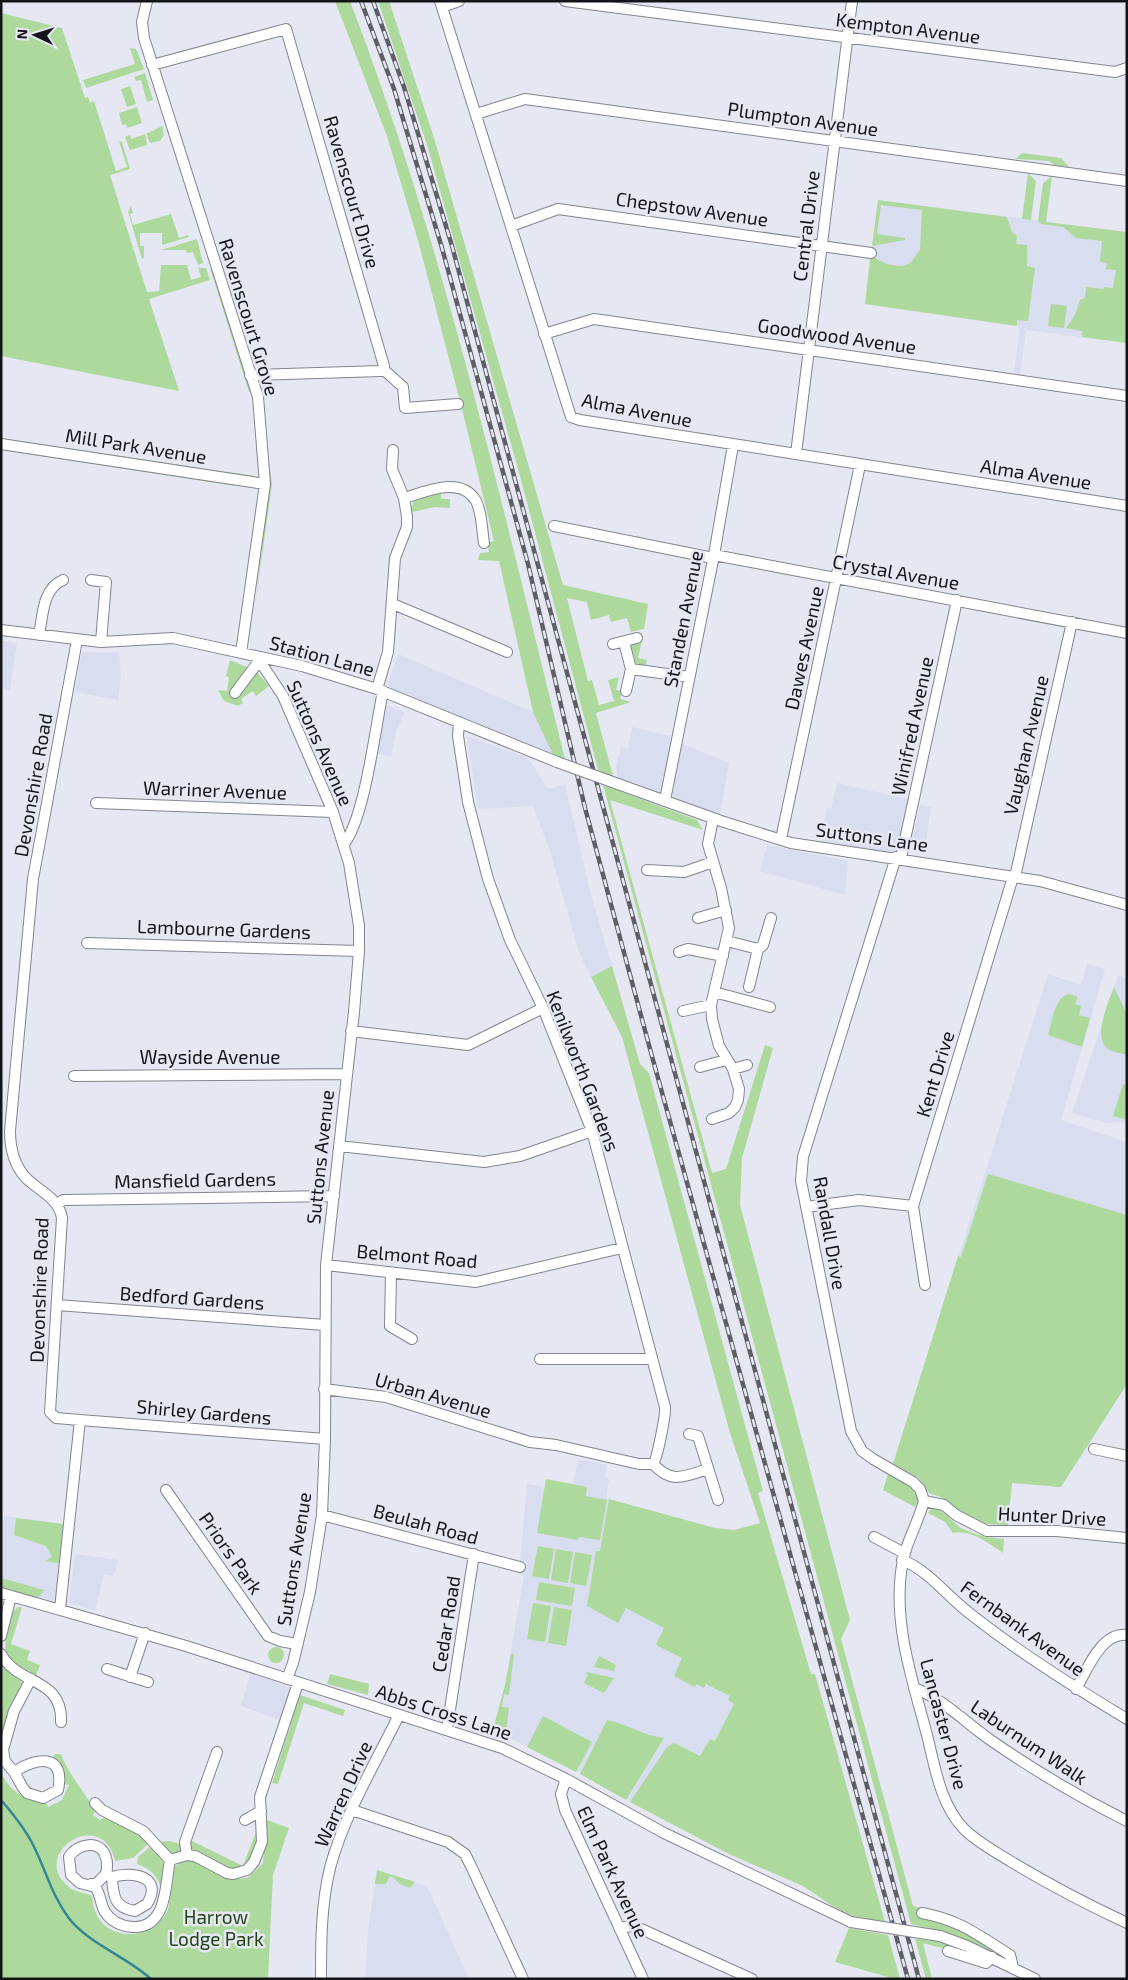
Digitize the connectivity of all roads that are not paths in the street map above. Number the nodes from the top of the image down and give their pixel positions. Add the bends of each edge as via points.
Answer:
1 (147, 1) edge
2 (459, 1) edge
3 (565, 1) edge
4 (852, 1) edge
5 (441, 4) edge
6 (847, 38) junction
7 (152, 64) junction
8 (1127, 68) edge
9 (476, 114) junction
10 (834, 140) junction
11 (1127, 181) edge
12 (510, 226) junction
13 (822, 245) junction
14 (871, 253) dead end
15 (544, 334) junction
16 (809, 350) junction
17 (384, 370) junction
18 (250, 375) junction
19 (1127, 396) edge
20 (458, 404) dead end
21 (1, 444) edge
22 (733, 445) junction
23 (393, 450) dead end
24 (796, 454) junction
25 (860, 464) junction
26 (265, 484) junction
27 (404, 498) junction
28 (1127, 506) edge
29 (554, 526) dead end
30 (484, 543) dead end
31 (714, 556) junction
32 (837, 579) junction
33 (63, 580) dead end
34 (91, 580) dead end
35 (957, 600) junction
36 (393, 604) junction
37 (1072, 622) junction
38 (1, 630) edge
39 (1127, 632) edge
40 (40, 636) junction
41 (637, 638) dead end
42 (77, 640) junction
43 (101, 642) junction
44 (624, 642) junction
45 (613, 644) dead end
46 (241, 652) junction
47 (507, 652) dead end
48 (258, 659) junction
49 (630, 669) junction
50 (689, 677) junction
51 (380, 690) junction
52 (626, 691) dead end
53 (235, 692) dead end
54 (459, 722) junction
55 (618, 784) joint
56 (665, 800) junction
57 (96, 803) dead end
58 (333, 812) junction
59 (713, 819) junction
60 (781, 840) junction
61 (344, 844) junction
62 (898, 858) junction
63 (713, 862) junction
64 (647, 870) dead end
65 (1014, 877) junction
66 (1127, 904) edge
67 (726, 910) junction
68 (698, 918) dead end
69 (771, 918) dead end
70 (728, 941) junction
71 (87, 943) dead end
72 (758, 949) junction
73 (359, 950) junction
74 (679, 952) dead end
75 (723, 956) junction
76 (749, 987) dead end
77 (714, 992) junction
78 (712, 1005) junction
79 (770, 1007) dead end
80 (543, 1008) junction
81 (683, 1011) dead end
82 (351, 1031) junction
83 (726, 1060) junction
84 (747, 1065) dead end
85 (700, 1067) dead end
86 (733, 1069) junction
87 (346, 1074) junction
88 (74, 1076) dead end
89 (712, 1119) dead end
90 (592, 1132) junction
91 (339, 1146) junction
92 (334, 1196) junction
93 (58, 1204) junction
94 (913, 1206) junction
95 (806, 1207) junction
96 (622, 1248) junction
97 (326, 1265) junction
98 (391, 1273) junction
99 (926, 1285) dead end
100 (57, 1305) junction
101 (325, 1325) junction
102 (412, 1339) dead end
103 (540, 1359) dead end
104 (652, 1359) junction
105 (324, 1389) junction
106 (80, 1420) junction
107 (689, 1434) dead end
108 (325, 1439) junction
109 (1094, 1449) dead end
110 (1127, 1456) edge
111 (652, 1464) junction
112 (708, 1469) junction
113 (166, 1490) dead end
114 (718, 1500) dead end
115 (924, 1501) junction
116 (322, 1515) junction
117 (874, 1537) dead end
118 (1127, 1538) edge
119 (474, 1554) junction
120 (903, 1557) junction
121 (520, 1567) dead end
122 (6, 1595) edge
123 (60, 1609) junction
124 (145, 1634) junction
125 (1127, 1635) edge
126 (1, 1636) edge
127 (297, 1644) junction
128 (1, 1654) edge
129 (107, 1669) dead end
130 (130, 1677) junction
131 (31, 1679) junction
132 (287, 1679) junction
133 (148, 1682) dead end
134 (298, 1683) junction
135 (914, 1688) junction
136 (1076, 1689) junction
137 (399, 1715) junction
138 (1127, 1719) edge
139 (61, 1722) dead end
140 (447, 1728) junction
141 (217, 1752) dead end
142 (14, 1772) junction
143 (566, 1779) junction
144 (95, 1803) dead end
145 (352, 1810) junction
146 (261, 1811) junction
147 (245, 1820) dead end
148 (1127, 1821) edge
149 (187, 1855) junction
150 (170, 1860) junction
151 (91, 1884) junction
152 (922, 1913) dead end
153 (1127, 1923) edge
154 (620, 1928) junction
155 (948, 1951) dead end
156 (992, 1957) junction
157 (1014, 1967) junction
158 (321, 1979) edge
159 (523, 1979) edge
160 (643, 1979) edge
161 (752, 1979) edge
162 (1035, 1979) edge

1 - 7 street, Ravenscourt Grove via 142,29
2 - 5 street
3 - 6 street, Kempton Avenue
4 - 6 street, Central Drive
5 - 9 street, Alma Avenue
6 - 8 street, Kempton Avenue via 1115,72
6 - 10 street, Central Drive
7 - 17 street, Ravenscourt Drive via 286,29
7 - 18 street, Ravenscourt Grove
9 - 10 street, Plumpton Avenue via 525,99
9 - 12 street, Alma Avenue
10 - 11 street, Plumpton Avenue
10 - 13 street, Central Drive
12 - 13 street, Chepstow Avenue via 558,209
12 - 15 street, Alma Avenue
13 - 14 street, Chepstow Avenue
13 - 16 street, Central Drive
15 - 16 street, Goodwood Avenue via 594,319
15 - 22 street, Alma Avenue via 569,414 574,419
16 - 19 street, Goodwood Avenue
16 - 24 street, Central Drive
17 - 18 street
17 - 20 street via 403,387 405,408
18 - 26 street, Ravenscourt Grove via 258,397
21 - 26 street, Mill Park Avenue
22 - 24 street, Alma Avenue
22 - 31 street, Standen Avenue
23 - 27 street via 392,469
24 - 25 street, Alma Avenue
25 - 28 street, Alma Avenue
25 - 32 street, Dawes Avenue
26 - 46 street, Ravenscourt Grove
27 - 30 street via 444,487 464,490 476,502
27 - 36 street via 407,527 395,558
29 - 31 street, Crystal Avenue
31 - 32 street, Crystal Avenue
31 - 50 street, Standen Avenue
32 - 35 street, Crystal Avenue
32 - 60 street, Dawes Avenue
33 - 40 street via 56,582 49,593
34 - 43 street via 106,582
35 - 37 street, Crystal Avenue
35 - 62 street, Winifred Avenue
36 - 47 street
36 - 51 street
37 - 39 street, Crystal Avenue
37 - 65 street, Vaughan Avenue
38 - 40 street, Station Lane
40 - 42 street, Station Lane
41 - 44 street
42 - 43 street, Station Lane
42 - 93 street, Devonshire Road via 33,879 10,1131 18,1167 26,1178
43 - 46 street, Station Lane via 173,638
44 - 45 street
44 - 49 street
46 - 48 street, Station Lane
48 - 51 street, Station Lane via 325,672
48 - 53 street, Station Lane
48 - 58 street, Suttons Avenue via 283,696
49 - 50 street
49 - 52 street
50 - 56 street, Standen Avenue
51 - 54 street, Station Lane
51 - 61 street via 358,814 352,834
54 - 55 street, Station Lane, bridge
54 - 80 street, Kenilworth Gardens via 458,736 468,802 488,879 521,964
55 - 56 street, Suttons Lane
56 - 59 street, Suttons Lane
57 - 58 street, Warriner Avenue
58 - 61 street, Suttons Avenue
59 - 60 street, Suttons Lane
59 - 63 street via 708,842
60 - 62 street, Suttons Lane via 839,852
61 - 73 street, Suttons Avenue via 355,893
62 - 65 street, Suttons Lane
62 - 95 street, Randall Drive via 803,1157 801,1181
63 - 64 street via 684,872
63 - 67 street
65 - 66 street, Suttons Lane
65 - 94 street, Kent Drive
67 - 68 street
67 - 70 street
69 - 72 street via 763,946
70 - 72 street
70 - 75 street
71 - 73 street, Lambourne Gardens
72 - 76 street
73 - 82 street, Suttons Avenue
74 - 75 street via 688,949
75 - 77 street
77 - 78 street
77 - 79 street
78 - 81 street
78 - 83 street via 714,1032
80 - 82 street via 468,1045
80 - 90 street, Kenilworth Gardens
82 - 87 street, Suttons Avenue
83 - 85 street
83 - 86 street
84 - 86 street
86 - 89 street via 739,1089 738,1100 728,1114
87 - 88 street, Wayside Avenue
87 - 91 street, Suttons Avenue
90 - 91 street via 526,1154 484,1162
90 - 96 street, Kenilworth Gardens
91 - 92 street, Suttons Avenue
92 - 93 street, Mansfield Gardens via 63,1200
92 - 97 street, Suttons Avenue
93 - 100 street, Devonshire Road via 62,1218
94 - 95 street via 859,1200
94 - 99 street, Kent Drive
95 - 115 street, Randall Drive via 854,1437 873,1460 920,1489
96 - 98 street, Belmont Road via 476,1282
96 - 104 street, Kenilworth Gardens
97 - 98 street, Belmont Road
97 - 101 street, Suttons Avenue
98 - 102 street via 390,1326
100 - 101 street, Bedford Gardens
100 - 106 street, Devonshire Road via 50,1412 56,1418
101 - 105 street, Suttons Avenue
103 - 104 street
104 - 111 street, Kenilworth Gardens via 666,1414 657,1459
105 - 108 street, Suttons Avenue
105 - 111 street, Urban Avenue via 386,1398 530,1442
106 - 108 street, Shirley Gardens
106 - 123 street
107 - 112 street via 698,1436
108 - 116 street, Suttons Avenue
109 - 110 street
111 - 112 street via 663,1474 674,1478
112 - 114 street
113 - 127 street, Priors Park via 268,1636
115 - 118 street, Hunter Drive via 944,1505 987,1531 1057,1531
115 - 120 street, Lancaster Drive
116 - 119 street, Beulah Road
116 - 127 street, Suttons Avenue
117 - 120 street, Fernbank Avenue
119 - 121 street, Beulah Road
119 - 140 street, Cedar Road
120 - 135 street, Lancaster Drive via 900,1614
120 - 136 street, Fernbank Avenue via 966,1611
122 - 123 street, Abbs Cross Lane
122 - 126 street
123 - 124 street, Abbs Cross Lane
124 - 130 street
124 - 132 street, Abbs Cross Lane
125 - 136 street via 1108,1639
127 - 132 street, Suttons Avenue
128 - 131 street via 11,1666
129 - 130 street
130 - 133 street
131 - 139 street via 56,1695 61,1708
131 - 142 street via 14,1711 3,1750 5,1761
132 - 134 street, Abbs Cross Lane
134 - 137 street, Abbs Cross Lane
134 - 146 street via 260,1797
135 - 148 street, Laburnum Walk via 928,1693 983,1735 1070,1792
135 - 153 street, Lancaster Drive via 943,1794 953,1815 965,1829 984,1845 1039,1879
136 - 138 street, Fernbank Avenue
137 - 140 street, Abbs Cross Lane
137 - 145 street, Warren Drive
140 - 143 street, Abbs Cross Lane via 505,1749
141 - 149 street via 185,1842
142 - 142 street via 28,1793 38,1797 58,1790 60,1774 47,1761 32,1762
143 - 154 street, Elm Park Avenue via 561,1794 565,1810
143 - 156 street, Abbs Cross Lane, bridge via 664,1833 852,1922 940,1936
144 - 150 street via 142,1831
145 - 158 street, Warren Drive via 333,1860 325,1895
145 - 159 street via 448,1842 460,1849
146 - 147 street
146 - 149 street via 260,1846 247,1870 227,1873
149 - 150 street
150 - 151 street via 160,1912 152,1921 139,1927 112,1920 98,1891
151 - 151 street via 80,1883 71,1875 69,1857 77,1848 89,1845 100,1848 106,1858 109,1876
152 - 157 street via 965,1925 1010,1955
154 - 160 street, Elm Park Avenue
154 - 161 street via 639,1928
155 - 156 street via 986,1963
156 - 157 street, Abbs Cross Lane
157 - 162 street, Abbs Cross Lane

